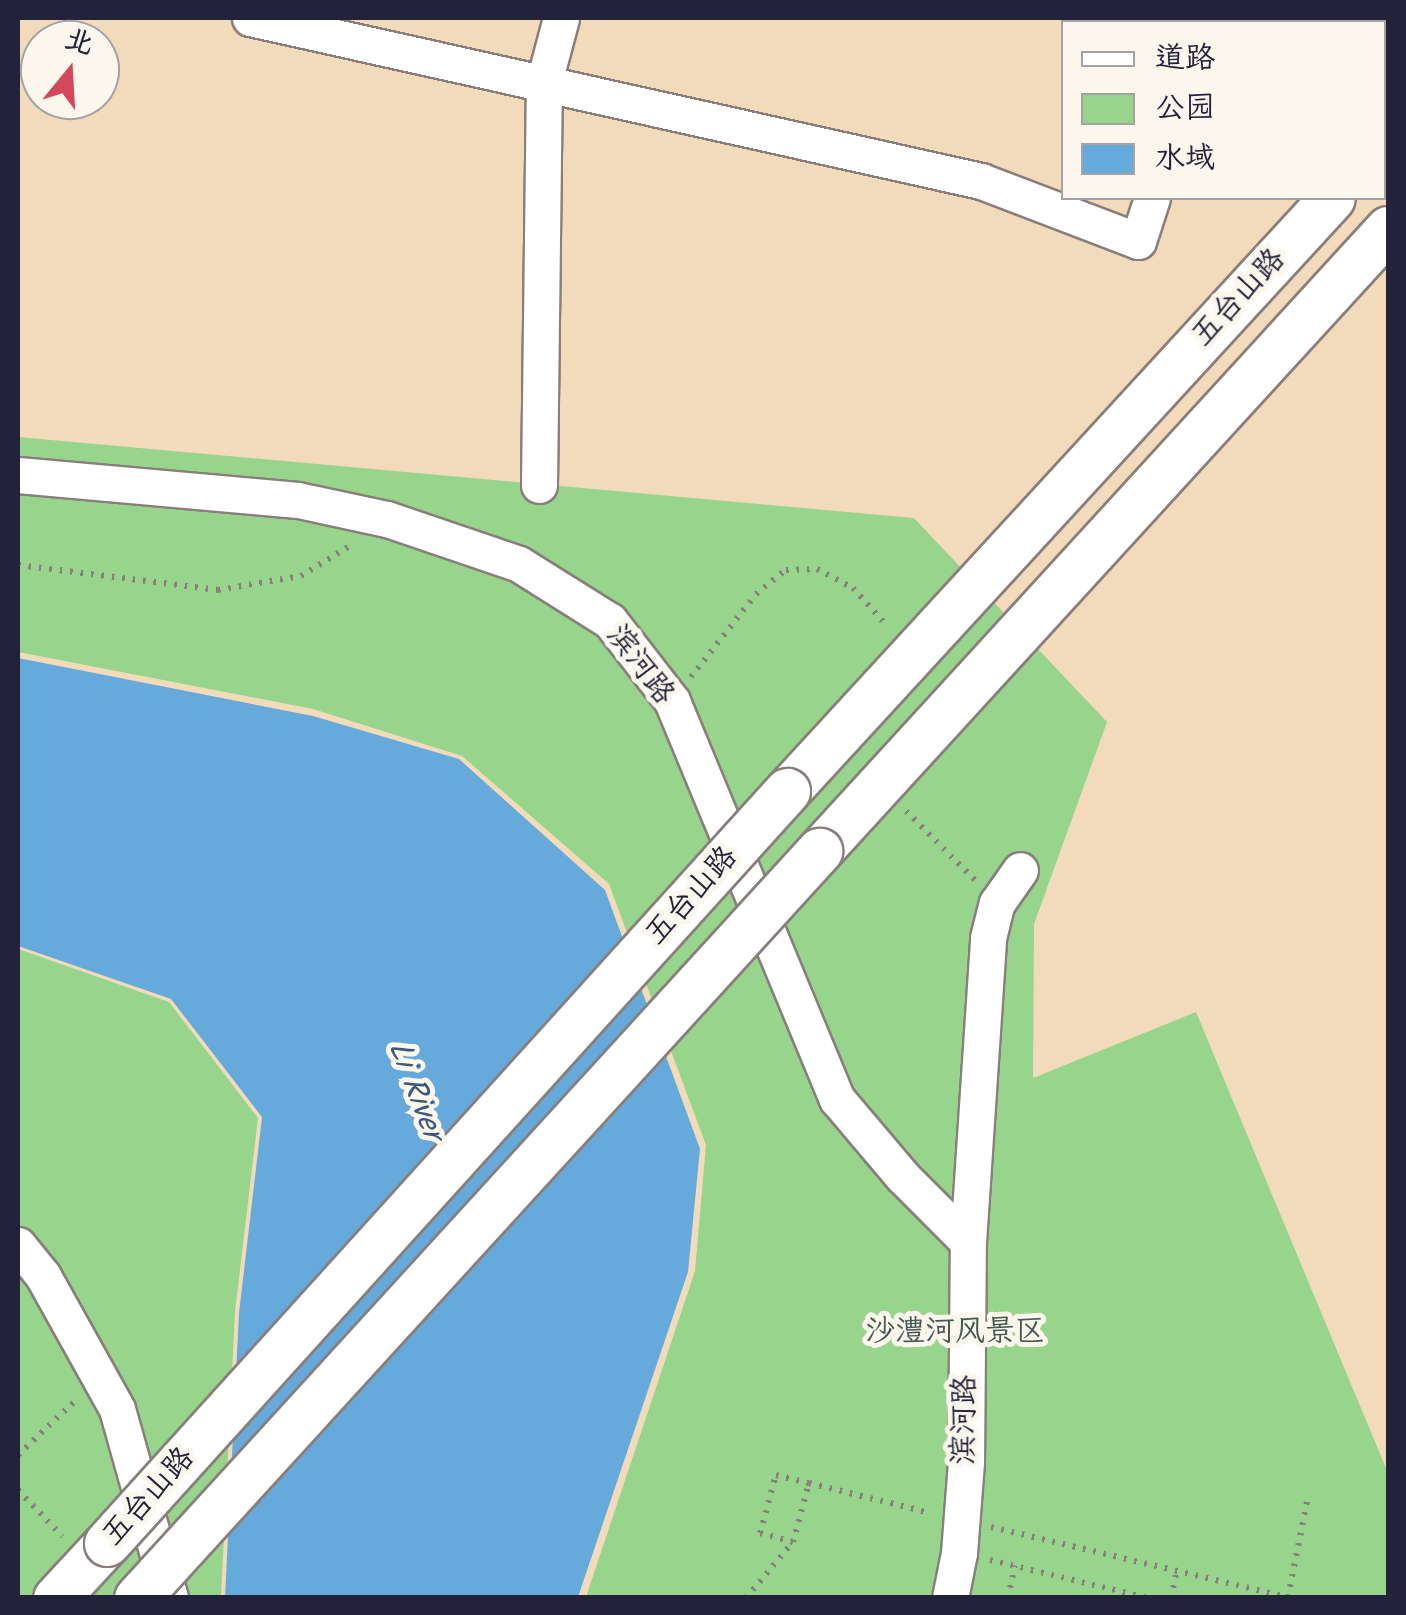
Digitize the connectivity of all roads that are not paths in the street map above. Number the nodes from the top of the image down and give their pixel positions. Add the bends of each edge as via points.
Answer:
1 (250, 18) edge
2 (561, 18) edge
3 (544, 82) junction
4 (1151, 200) edge
5 (1330, 200) edge
6 (1388, 229) edge
7 (18, 475) edge
8 (539, 485) dead end
9 (1020, 870) dead end
10 (968, 1242) junction
11 (18, 1245) edge
12 (56, 1598) edge
13 (136, 1598) edge
14 (170, 1598) edge
15 (950, 1598) edge

1 - 3 street
2 - 3 street
3 - 4 street via 982,181 1138,241
3 - 8 street
5 - 12 street, 五台山路, bridge
6 - 13 street, 五台山路, bridge
7 - 10 street, 滨河路 via 298,500 386,520 519,564 610,621 672,701 837,1099
9 - 10 street, 滨河路 via 996,903 988,938
10 - 15 street, 滨河路 via 966,1462
11 - 14 street via 43,1276 117,1409

